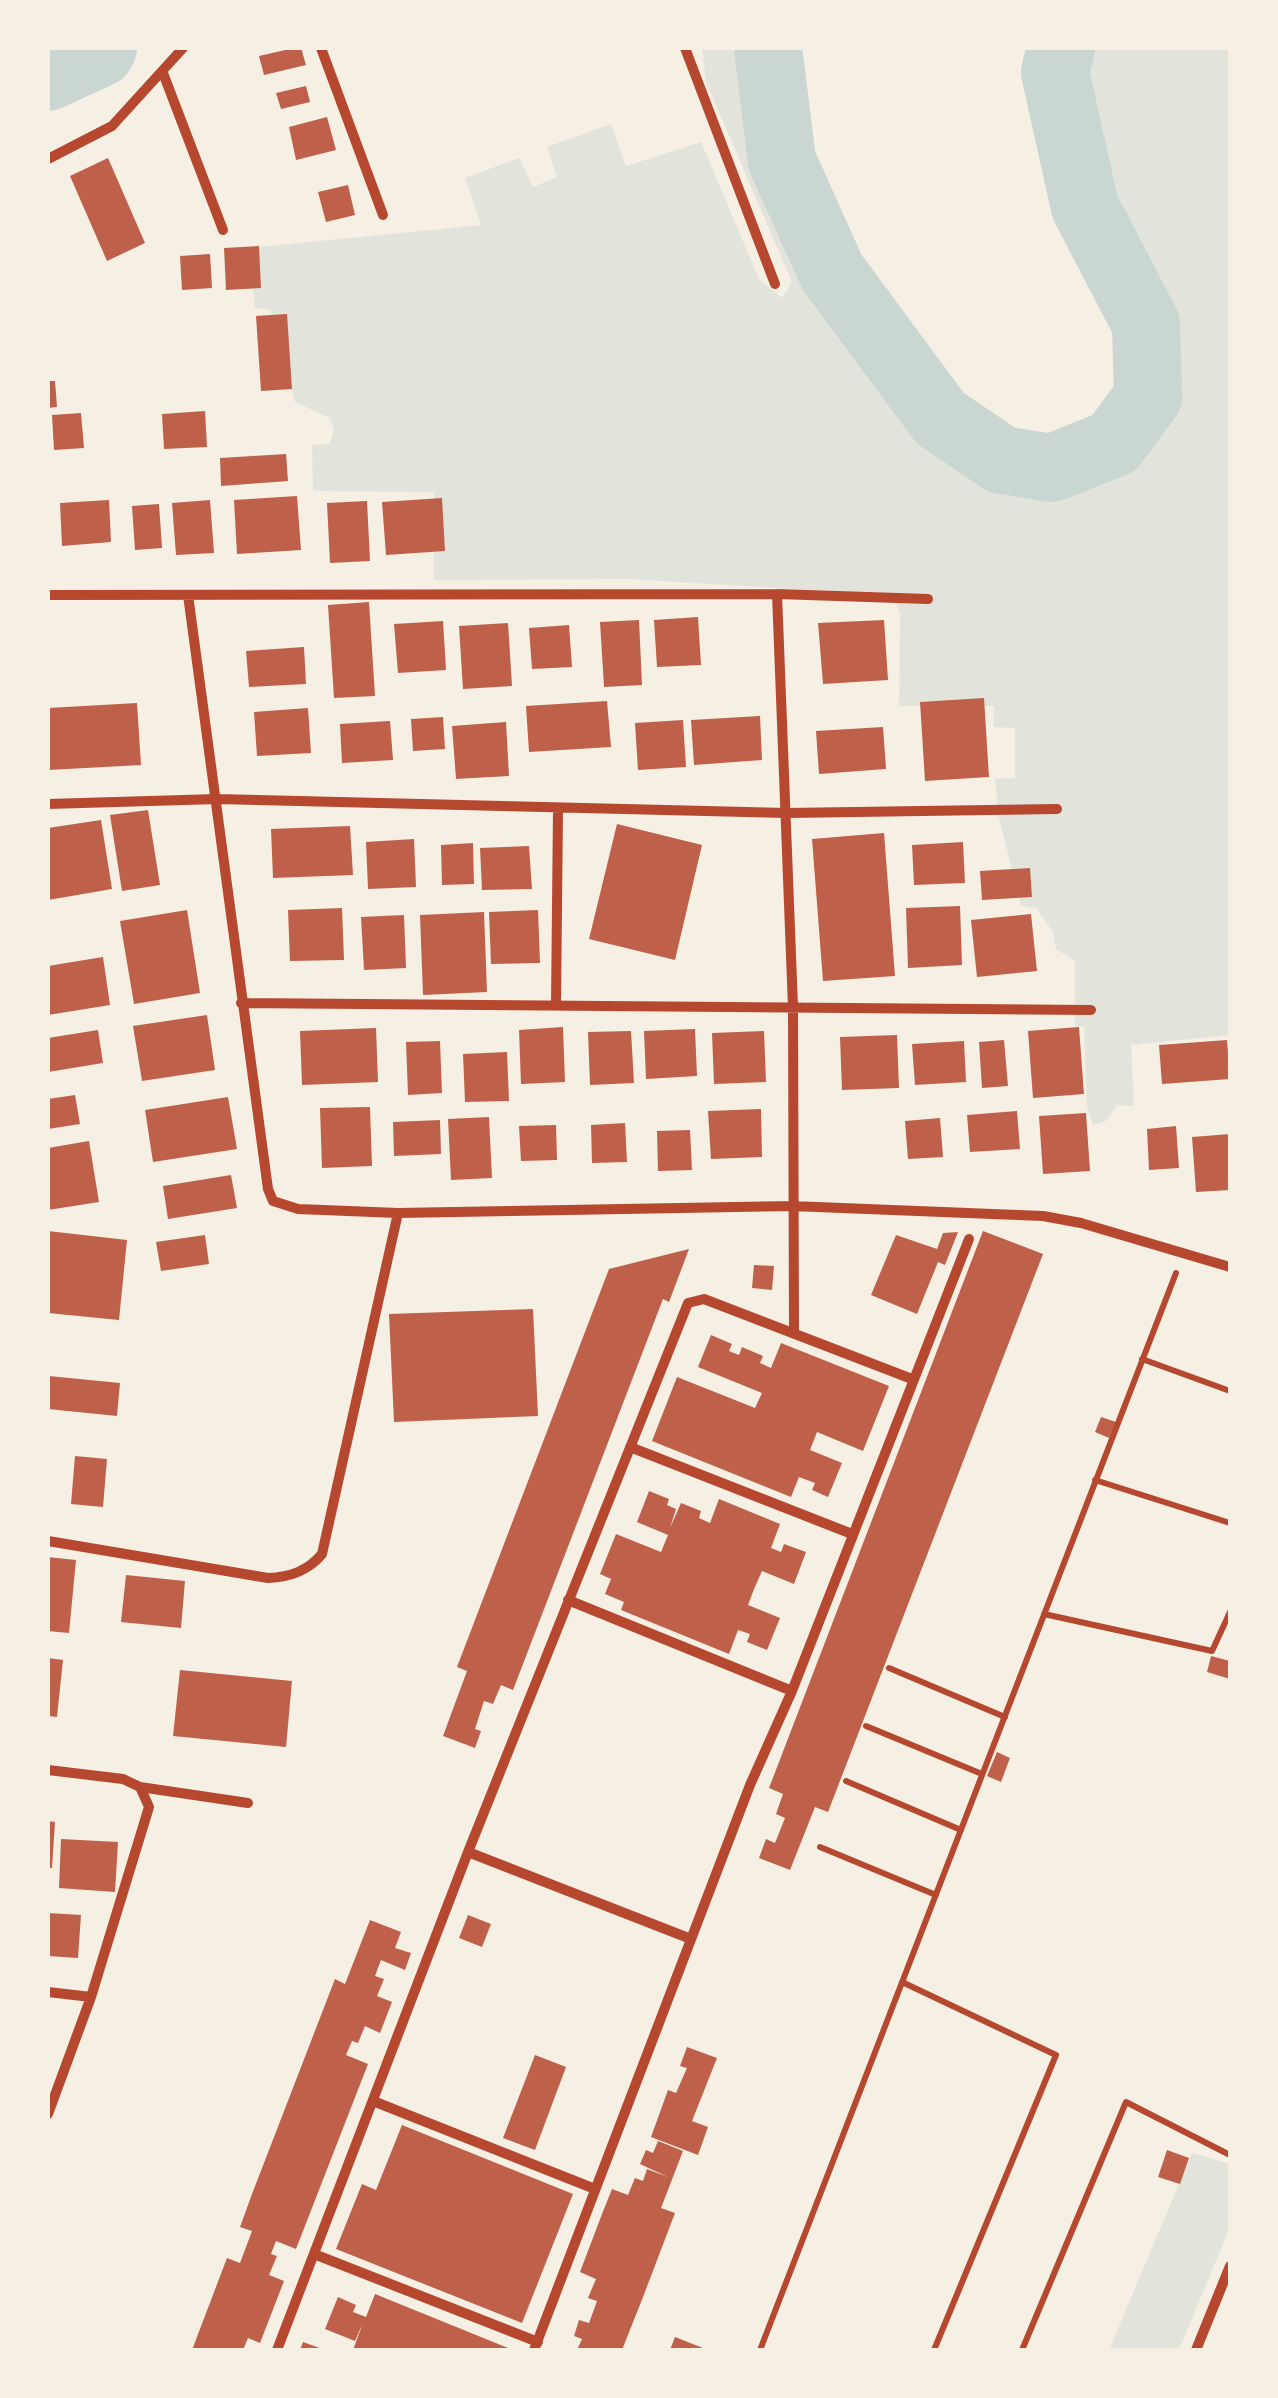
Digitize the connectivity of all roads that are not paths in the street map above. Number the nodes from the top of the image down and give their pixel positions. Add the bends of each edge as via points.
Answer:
1 (183, 48) edge
2 (322, 48) edge
3 (684, 48) edge
4 (163, 73) junction
5 (48, 159) edge
6 (383, 215) dead end
7 (223, 230) dead end
8 (775, 284) dead end
9 (776, 594) junction
10 (188, 595) junction
11 (48, 596) edge
12 (928, 599) dead end
13 (216, 799) junction
14 (48, 804) edge
15 (1058, 808) dead end
16 (558, 809) junction
17 (788, 813) junction
18 (241, 1003) junction
19 (556, 1005) junction
20 (793, 1007) junction
21 (1092, 1010) dead end
22 (792, 1206) junction
23 (398, 1212) junction
24 (970, 1239) dead end
25 (1230, 1266) edge
26 (794, 1334) junction
27 (912, 1378) junction
28 (630, 1447) junction
29 (852, 1534) junction
30 (48, 1541) edge
31 (568, 1600) junction
32 (792, 1691) junction
33 (48, 1770) edge
34 (140, 1787) junction
35 (248, 1803) dead end
36 (468, 1852) junction
37 (692, 1939) junction
38 (48, 1992) edge
39 (91, 1997) junction
40 (373, 2101) junction
41 (48, 2114) edge
42 (595, 2189) junction
43 (314, 2254) junction
44 (1230, 2266) edge
45 (536, 2346) edge
46 (278, 2350) edge
47 (1196, 2350) edge

1 - 4 street
2 - 6 street
3 - 8 street
4 - 5 street via 112,126
4 - 7 street
9 - 10 street
9 - 12 street
9 - 17 street
10 - 11 street
10 - 13 street
13 - 14 street
13 - 16 street
13 - 18 street
15 - 17 street
16 - 17 street
16 - 19 street
17 - 20 street
18 - 19 street
18 - 23 street via 273,1201 298,1210
19 - 20 street
20 - 21 street
20 - 22 street
22 - 23 street
22 - 25 street via 1043,1216
22 - 26 street
23 - 30 street via 322,1554 312,1566 268,1578
24 - 27 street
26 - 27 street
26 - 28 street via 692,1299
27 - 29 street
28 - 29 street
28 - 31 street
29 - 32 street
31 - 32 street
31 - 36 street
32 - 37 street
33 - 34 street
34 - 35 street
34 - 39 street via 149,1807
36 - 37 street
36 - 40 street
37 - 42 street
38 - 39 street
39 - 41 street
40 - 42 street
40 - 43 street
42 - 45 street
43 - 45 street
43 - 46 street
44 - 47 street

